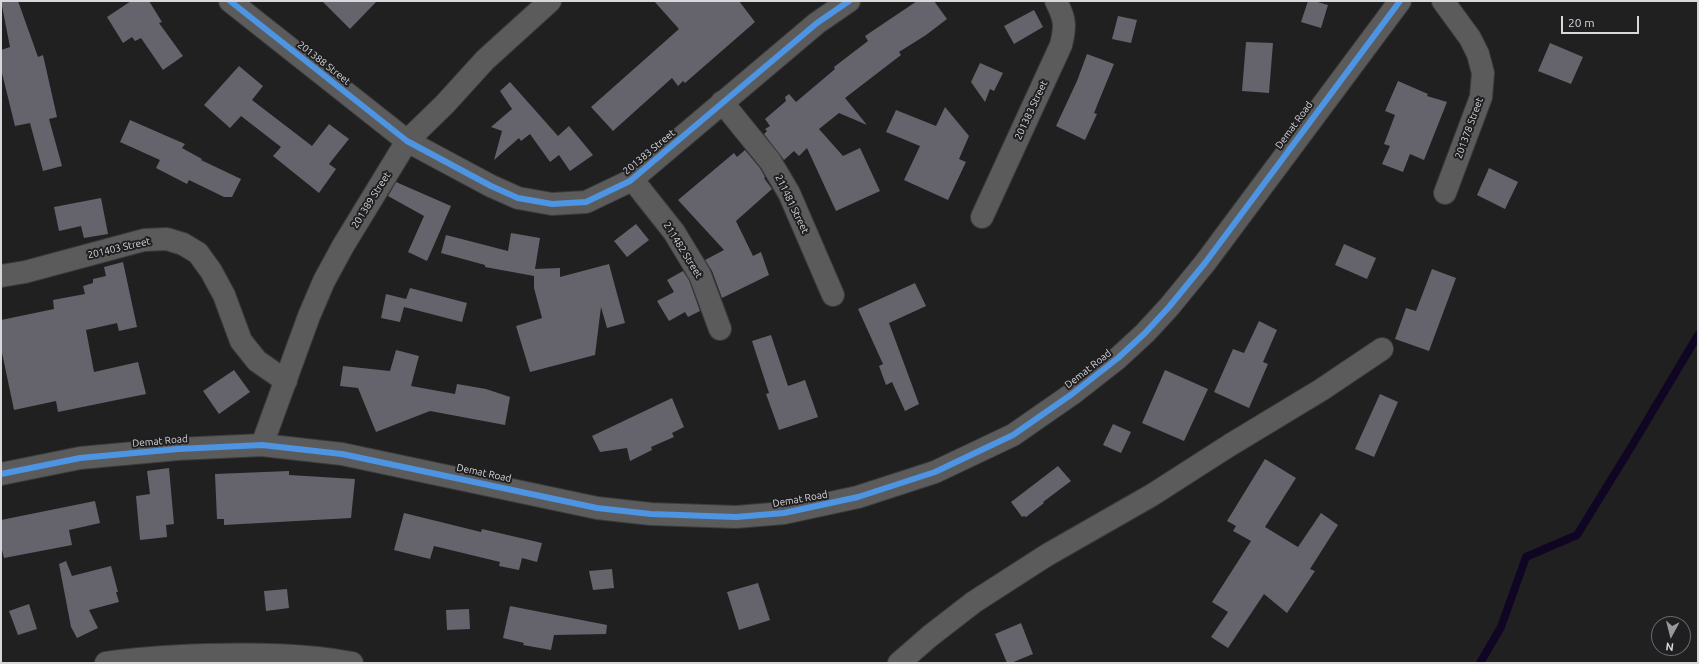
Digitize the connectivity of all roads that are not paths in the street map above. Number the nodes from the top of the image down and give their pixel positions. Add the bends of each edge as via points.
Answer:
1 (230, 1) edge
2 (550, 1) edge
3 (849, 1) edge
4 (1056, 1) edge
5 (1400, 1) edge
6 (1443, 1) edge
7 (722, 102) junction
8 (407, 141) junction
9 (632, 179) junction
10 (1445, 193) dead end
11 (982, 217) dead end
12 (1, 276) edge
13 (833, 295) dead end
14 (720, 329) dead end
15 (1382, 349) dead end
16 (286, 381) junction
17 (262, 445) junction
18 (1, 474) edge
19 (106, 663) edge
20 (352, 663) edge
21 (899, 663) edge

1 - 8 street, 201388 Street
2 - 8 street, 201389 Street via 485,60
3 - 7 street, 201383 Street via 817,23
4 - 11 street, 201383 Street via 1064,17 1061,45
5 - 17 street, Demat Road via 1205,263 1145,333 1072,394 1013,435 935,472 858,497 784,513 736,517 651,514 597,508 342,454
6 - 10 street, 201378 Street via 1470,38 1483,72 1481,97
7 - 9 street, 201383 Street
7 - 13 street, 211481 Street via 770,161 789,193
8 - 9 street, 201383 Street via 490,186 518,198 552,204 586,202
8 - 16 street, 201389 Street via 324,281
9 - 14 street, 211482 Street via 674,232 700,275
12 - 16 street, 201403 Street via 144,240 167,239 183,244 198,253 211,271 224,295 241,341 257,361
15 - 21 street via 1152,495 1047,555 974,602
16 - 17 street, 201389 Street
17 - 18 street, Demat Road via 80,458
19 - 20 street via 175,656 241,654 301,656

